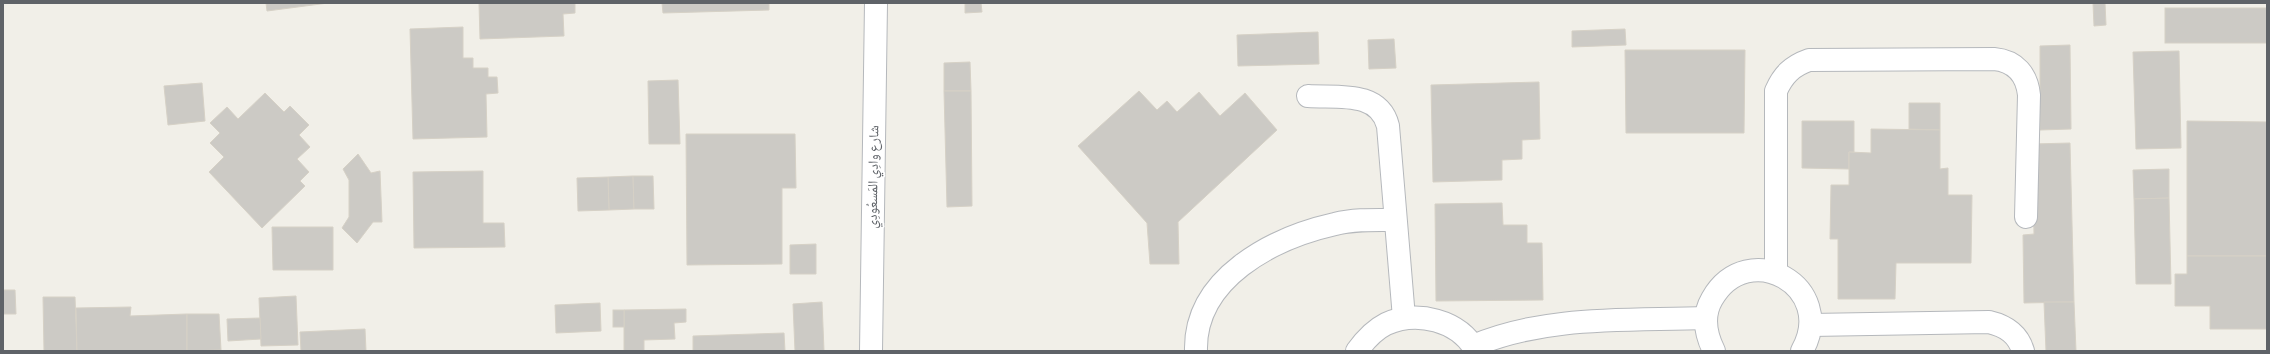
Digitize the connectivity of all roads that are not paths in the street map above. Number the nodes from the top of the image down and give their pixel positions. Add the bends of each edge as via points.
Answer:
1 (876, 3) edge
2 (1308, 96) dead end
3 (2026, 217) dead end
4 (1395, 220) junction
5 (1776, 272) junction
6 (1404, 318) junction
7 (1706, 318) junction
8 (1811, 325) junction
9 (1474, 348) edge
10 (871, 351) edge
11 (1196, 351) edge
12 (1357, 351) edge
13 (1714, 351) edge
14 (1802, 351) edge
15 (2023, 351) edge

1 - 10 street, شارع وادِي المَسعُودِي
2 - 4 street via 1364,99 1373,103 1386,117
3 - 5 street via 2029,95 2028,85 2017,67 2003,59 1808,60 1789,70 1776,91
4 - 6 street
4 - 11 street via 1366,220 1311,230 1244,263 1226,277 1213,294 1198,329
5 - 7 street via 1759,269 1744,271 1730,278 1718,289 1710,303
5 - 8 street via 1788,278 1806,298
6 - 9 street via 1424,318 1442,322 1460,332
6 - 12 street via 1386,324 1369,335
7 - 9 street via 1540,325 1495,337
7 - 13 street via 1707,335
8 - 14 street via 1808,341
8 - 15 street via 1989,322 2008,329 2016,336

